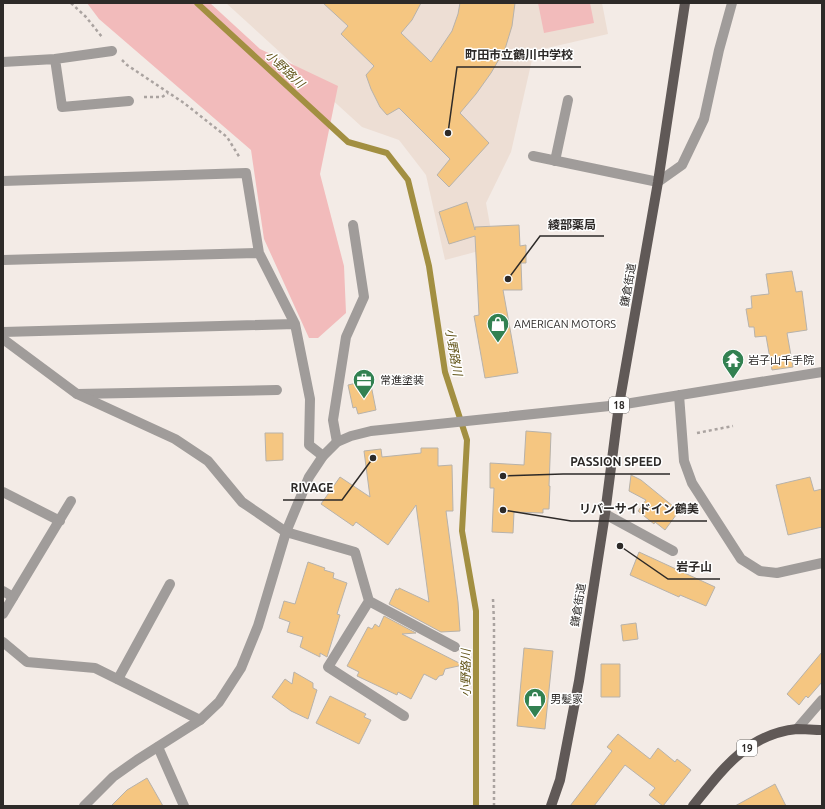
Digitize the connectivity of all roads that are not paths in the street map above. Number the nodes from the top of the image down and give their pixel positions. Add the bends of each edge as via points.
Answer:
1 (685, 3) edge
2 (732, 3) edge
3 (112, 51) road end
4 (55, 59) junction
5 (3, 62) edge
6 (568, 100) dead end
7 (129, 101) dead end
8 (534, 156) dead end
9 (555, 161) junction
10 (3, 181) edge
11 (658, 182) junction
12 (353, 225) dead end
13 (259, 253) junction
14 (3, 260) edge
15 (295, 324) junction
16 (3, 332) edge
17 (3, 339) edge
18 (822, 372) edge
19 (277, 390) dead end
20 (77, 394) junction
21 (679, 395) junction
22 (619, 405) junction
23 (336, 442) junction
24 (323, 456) junction
25 (3, 492) edge
26 (72, 501) dead end
27 (605, 514) junction
28 (60, 521) junction
29 (286, 532) junction
30 (674, 552) dead end
31 (822, 563) edge
32 (170, 584) dead end
33 (3, 591) edge
34 (13, 597) junction
35 (369, 601) junction
36 (3, 614) edge
37 (3, 642) edge
38 (455, 647) dead end
39 (118, 679) junction
40 (822, 700) edge
41 (404, 716) dead end
42 (200, 720) junction
43 (798, 729) junction
44 (822, 730) edge
45 (158, 747) junction
46 (84, 806) edge
47 (184, 806) edge
48 (551, 806) edge
49 (693, 806) edge

1 - 11 main road, 鎌倉街道 / 18
2 - 11 street via 704,119 682,164
3 - 4 street
4 - 5 street
4 - 7 street via 62,107
6 - 9 street
8 - 9 street
9 - 11 street
10 - 13 street via 246,173
11 - 22 main road, 鎌倉街道 / 18
12 - 23 street via 364,297 346,337 333,420
13 - 14 street
13 - 15 street
15 - 16 street
15 - 24 street via 310,399 309,445
17 - 20 street
18 - 21 street
19 - 20 street
20 - 29 street via 175,440 208,460 242,502
21 - 22 street
21 - 31 street via 684,461 692,483 741,559 760,571 777,573
22 - 23 street via 371,431
22 - 27 main road, 鎌倉街道 / 18
23 - 24 street
24 - 29 street via 309,477
25 - 28 street
26 - 28 street
27 - 30 street
27 - 48 main road, 鎌倉街道 / 18 via 579,681 560,780
28 - 34 street
29 - 35 street via 355,552
29 - 42 street via 258,626 241,668 219,702
32 - 39 street
33 - 34 street
34 - 36 street
35 - 38 street
35 - 41 street via 328,667
37 - 39 street via 27,662 95,668
39 - 42 street
40 - 43 street
42 - 45 street
43 - 44 main road, 19
43 - 49 main road, 19 via 777,733 735,756
45 - 46 street via 113,777
45 - 47 street

